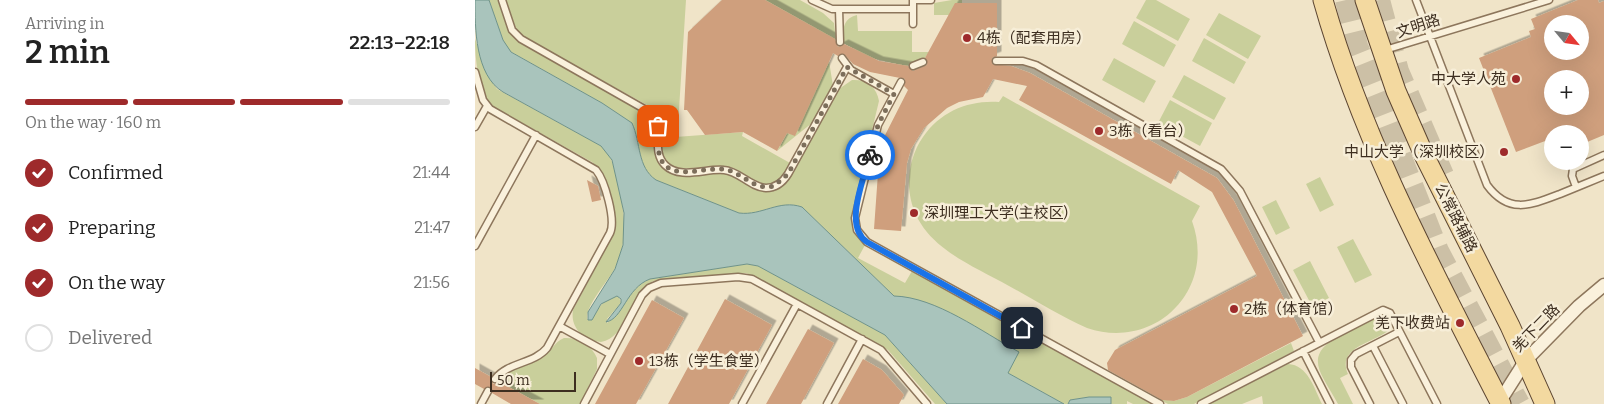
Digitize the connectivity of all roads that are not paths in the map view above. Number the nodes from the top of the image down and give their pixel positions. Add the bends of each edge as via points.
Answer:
1 (502, 0) edge
2 (812, 0) edge
3 (913, 0) edge
4 (931, 0) edge
5 (1323, 0) edge
6 (1365, 0) edge
7 (1416, 0) edge
8 (1549, 0) edge
9 (913, 9) junction
10 (839, 10) junction
11 (913, 24) dead end
12 (1429, 35) junction
13 (840, 42) dead end
14 (1382, 51) junction
15 (841, 58) dead end
16 (997, 61) dead end
17 (923, 62) dead end
18 (913, 66) dead end
19 (847, 67) junction
20 (475, 72) edge
21 (901, 82) dead end
22 (894, 94) junction
23 (487, 106) junction
24 (475, 127) edge
25 (536, 135) junction
26 (1604, 155) edge
27 (1604, 176) edge
28 (1576, 187) junction
29 (475, 246) edge
30 (1604, 286) edge
31 (797, 304) junction
32 (559, 326) junction
33 (1399, 332) junction
34 (862, 340) junction
35 (1319, 342) junction
36 (1373, 346) junction
37 (1303, 351) junction
38 (610, 354) junction
39 (1526, 360) junction
40 (495, 379) dead end
41 (488, 391) dead end
42 (1500, 403) edge
43 (481, 404) edge
44 (584, 404) edge
45 (742, 404) edge
46 (827, 404) edge
47 (927, 404) edge
48 (1160, 404) edge
49 (1201, 404) edge
50 (1330, 404) edge
51 (1370, 404) edge
52 (1403, 404) edge
53 (1437, 404) edge
54 (1545, 404) edge

1 - 19 lane via 512,30 521,39 653,114 658,126 660,158 677,172 724,170 759,186 778,185 788,174
2 - 10 lane
3 - 4 lane
3 - 9 lane
5 - 42 main road via 1345,68 1384,167
6 - 14 main road, 公常路辅路
7 - 12 lane
8 - 12 lane, 文明路
9 - 10 lane
9 - 11 lane
10 - 13 lane
12 - 14 lane, 文明路
12 - 28 lane via 1492,192 1513,205 1530,205
14 - 39 main road, 公常路辅路 via 1424,155
15 - 19 lane
16 - 35 lane via 1023,61 1036,65 1221,168 1240,190
17 - 18 lane
19 - 22 lane
20 - 23 lane
21 - 22 lane
22 - 48 lane via 878,125 857,206 855,221 860,236
23 - 24 lane
23 - 25 lane
25 - 29 lane
25 - 32 lane via 596,170 613,218 611,233
26 - 28 lane via 1573,170
27 - 28 lane
30 - 39 street, 羌下二路 via 1579,306
31 - 34 lane
31 - 38 lane via 745,277 658,284 642,295
31 - 45 lane
32 - 38 lane
32 - 40 lane via 542,353 506,369
33 - 35 lane via 1390,314 1383,310
33 - 36 lane
33 - 53 lane
34 - 46 lane
34 - 47 lane via 881,350
35 - 37 lane
36 - 51 lane via 1354,356 1350,364
36 - 52 lane
37 - 49 lane
37 - 50 lane
38 - 44 lane
39 - 42 street, 羌下二路
39 - 54 main road, 公常路辅路
41 - 43 lane

